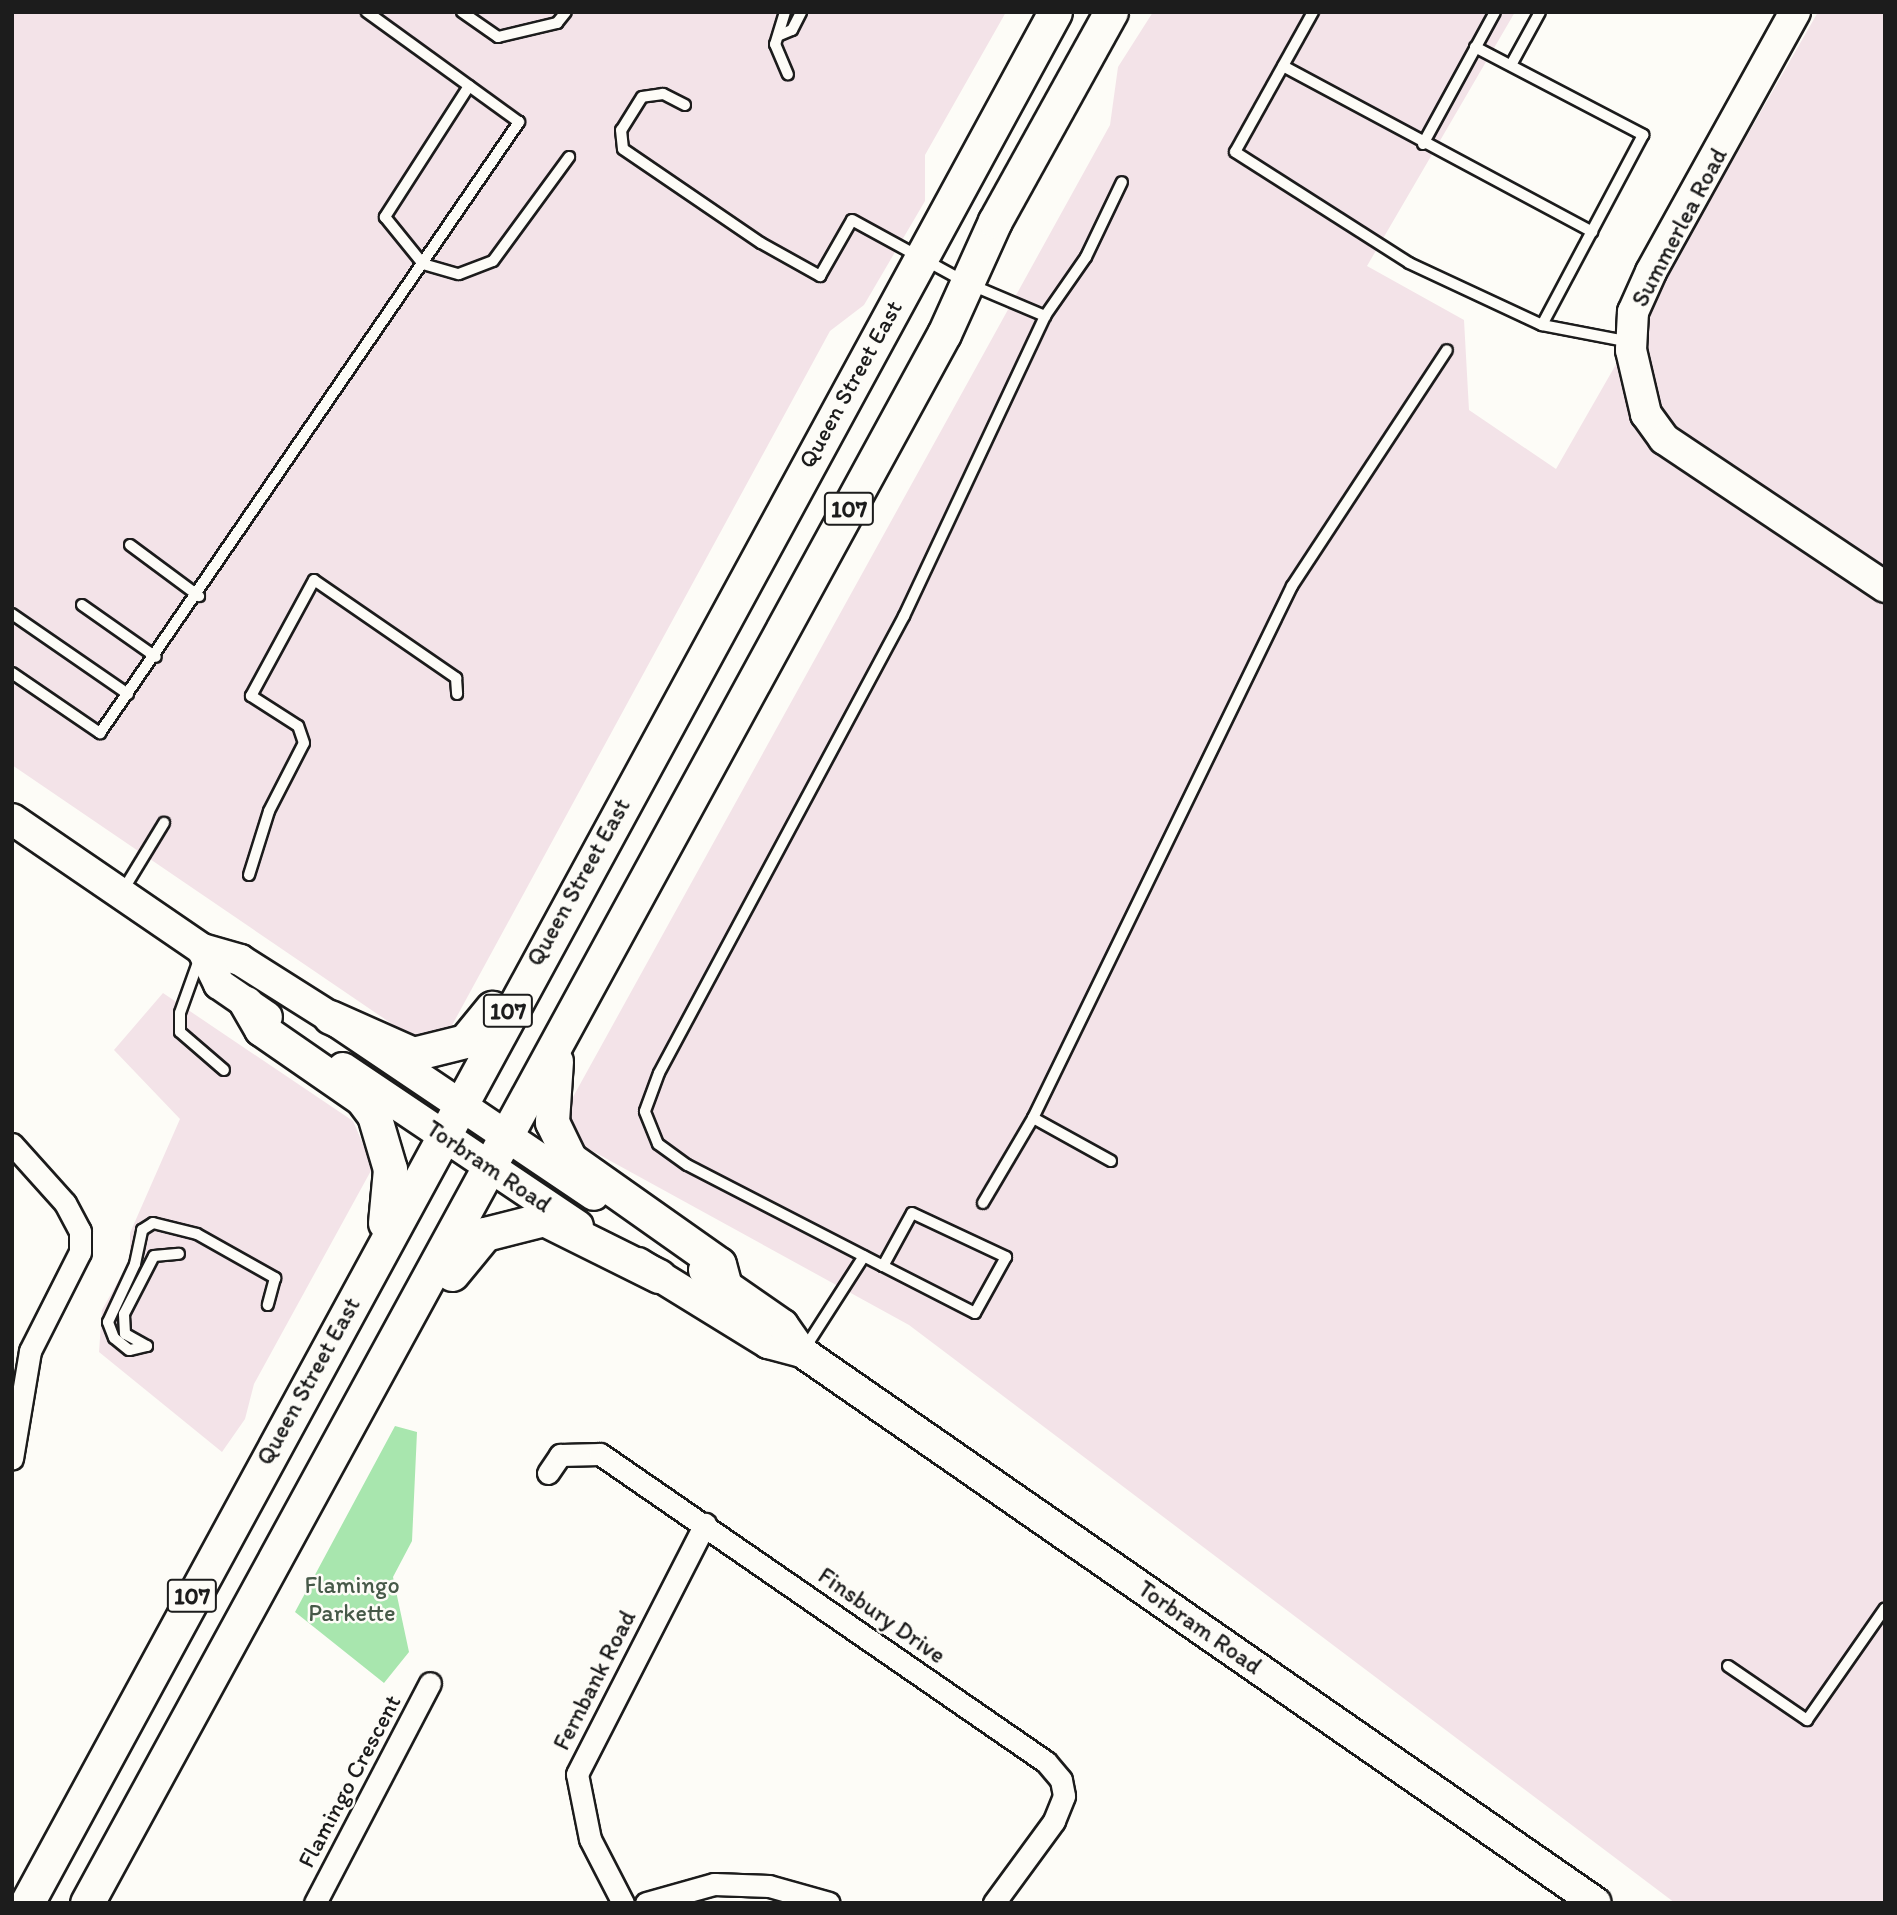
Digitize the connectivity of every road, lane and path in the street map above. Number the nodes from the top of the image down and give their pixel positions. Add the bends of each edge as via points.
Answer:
1 (367, 12) edge
2 (463, 12) edge
3 (566, 12) edge
4 (785, 12) edge
5 (801, 12) edge
6 (1055, 12) edge
7 (1111, 12) edge
8 (1313, 12) edge
9 (1495, 12) edge
10 (1540, 12) edge
11 (1795, 12) edge
12 (780, 35) junction
13 (1475, 47) junction
14 (1511, 65) junction
15 (1283, 66) junction
16 (788, 74) dead end
17 (469, 86) junction
18 (685, 105) dead end
19 (1423, 144) junction
20 (569, 158) dead end
21 (1122, 182) dead end
22 (1592, 232) junction
23 (920, 256) junction
24 (423, 264) junction
25 (967, 283) junction
26 (1045, 316) junction
27 (1542, 325) junction
28 (1631, 342) junction
29 (1447, 350) dead end
30 (130, 545) dead end
31 (1885, 587) edge
32 (199, 596) junction
33 (82, 605) dead end
34 (12, 614) edge
35 (156, 657) junction
36 (12, 673) edge
37 (128, 694) junction
38 (457, 694) dead end
39 (12, 818) edge
40 (164, 823) dead end
41 (249, 875) dead end
42 (121, 894) junction
43 (559, 919) junction
44 (202, 949) junction
45 (590, 983) junction
46 (246, 1003) junction
47 (330, 1017) junction
48 (224, 1070) dead end
49 (458, 1102) junction
50 (1033, 1118) junction
51 (441, 1134) junction
52 (508, 1136) junction
53 (12, 1144) edge
54 (1111, 1161) dead end
55 (491, 1168) junction
56 (983, 1203) dead end
57 (179, 1254) dead end
58 (864, 1256) junction
59 (883, 1266) junction
60 (659, 1276) junction
61 (724, 1283) junction
62 (358, 1290) junction
63 (268, 1305) dead end
64 (802, 1352) junction
65 (363, 1404) junction
66 (12, 1458) edge
67 (548, 1473) dead end
68 (705, 1524) junction
69 (1885, 1608) edge
70 (1728, 1666) dead end
71 (430, 1683) dead end
72 (27, 1903) edge
73 (87, 1903) edge
74 (314, 1903) edge
75 (624, 1903) edge
76 (646, 1903) edge
77 (829, 1903) edge
78 (994, 1903) edge
79 (1596, 1903) edge

1 - 17 lane
2 - 3 lane via 498,37 557,23
4 - 12 lane
5 - 12 lane via 792,30
6 - 23 main road, Queen Street East / 107
7 - 25 main road, 107
8 - 15 lane
9 - 13 lane
10 - 14 lane
11 - 28 main road, Summerlea Road via 1651,271 1633,312
12 - 16 lane via 775,44
13 - 14 lane
13 - 19 lane
14 - 22 lane via 1643,135
15 - 19 lane
15 - 27 lane via 1235,152 1409,262
17 - 24 lane via 386,217
17 - 24 lane via 519,122
18 - 23 lane via 663,94 642,97 621,130 624,149 732,225 820,275 852,220
19 - 22 lane
20 - 24 lane via 494,261 459,274
21 - 26 lane via 1086,257
22 - 27 lane
23 - 25 lane
23 - 43 main road, Queen Street East / 107
24 - 32 lane
25 - 26 lane
25 - 45 main road, 107
26 - 58 lane via 904,616 659,1073 645,1111 657,1144 687,1166
27 - 28 lane
28 - 31 main road, Summerlea Road via 1646,414 1664,439
29 - 50 lane via 1292,586
30 - 32 lane
32 - 35 lane
33 - 35 lane
34 - 37 lane
35 - 37 lane
36 - 37 lane via 100,733
38 - 41 lane via 456,678 314,580 251,696 298,726 304,743 269,811
39 - 42 main road, Torbram Road
40 - 42 lane
42 - 44 main road, Torbram Road
43 - 47 main road via 538,923 483,1023 451,1049 413,1054
43 - 49 main road, Queen Street East / 107
44 - 46 main road, Torbram Road via 219,984
44 - 47 main road, Torbram Road via 240,960
44 - 48 lane via 180,1013 180,1032
45 - 52 main road, 107
45 - 61 main road via 553,1073 552,1122 559,1144 570,1159 719,1264
46 - 51 main road, Torbram Road
46 - 62 main road via 261,1030 362,1099 374,1115 387,1152 390,1202
47 - 49 main road, Torbram Road
49 - 51 main road, Queen Street East / 107
49 - 52 main road, Torbram Road
50 - 54 lane
50 - 56 lane
51 - 55 main road, Torbram Road
51 - 62 main road, Queen Street East / 107
52 - 55 main road, 107
52 - 61 main road, Torbram Road
53 - 66 street via 65,1203 80,1231 80,1252 30,1351
55 - 60 main road, Torbram Road
55 - 65 main road, 107
57 - 63 lane via 154,1256 124,1314 125,1335 146,1346 129,1350 114,1338 108,1322 135,1264 142,1230 153,1223 197,1234 275,1278
58 - 59 lane
58 - 64 lane
59 - 59 lane via 975,1313 1006,1257 912,1213
60 - 64 main road, Torbram Road via 768,1343
60 - 65 main road via 562,1224 544,1219 496,1228 463,1256 387,1395
61 - 64 main road, Torbram Road via 783,1325
62 - 72 main road, Queen Street East / 107
64 - 79 main road, Torbram Road
65 - 73 main road, 107
67 - 68 street, Finsbury Drive via 560,1455 600,1454
68 - 75 street, Fernbank Road via 577,1774 590,1839
68 - 78 street, Finsbury Drive via 1046,1762 1061,1780 1064,1796 1054,1821
69 - 70 lane via 1807,1720
71 - 74 street, Flamingo Crescent
76 - 77 street via 714,1884 769,1886

